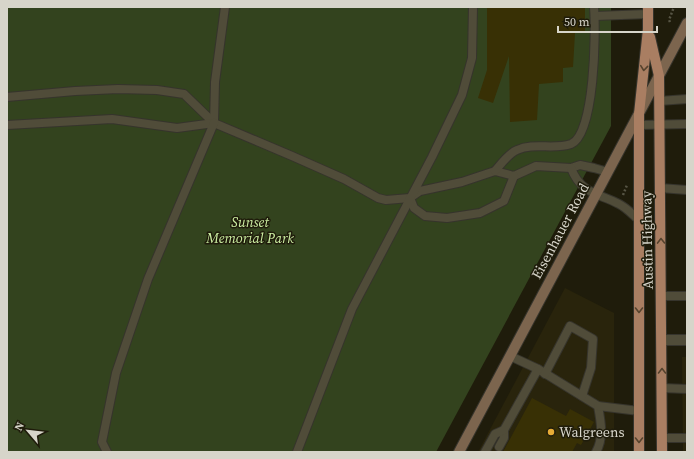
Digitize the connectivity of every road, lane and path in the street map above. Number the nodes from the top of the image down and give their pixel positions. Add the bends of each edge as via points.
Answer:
1 (225, 7) edge
2 (473, 7) edge
3 (594, 7) edge
4 (674, 7) edge
5 (648, 11) edge
6 (595, 16) junction
7 (669, 20) dead end
8 (687, 23) edge
9 (648, 29) junction
10 (659, 76) junction
11 (7, 97) edge
12 (687, 99) edge
13 (659, 101) junction
14 (639, 114) junction
15 (214, 123) junction
16 (660, 124) junction
17 (687, 124) edge
18 (7, 125) edge
19 (639, 125) junction
20 (571, 168) junction
21 (495, 171) junction
22 (608, 172) junction
23 (514, 176) junction
24 (660, 188) junction
25 (687, 190) edge
26 (596, 195) junction
27 (410, 198) junction
28 (639, 220) junction
29 (662, 296) junction
30 (687, 296) edge
31 (662, 340) junction
32 (687, 340) edge
33 (510, 356) junction
34 (538, 370) junction
35 (545, 374) junction
36 (662, 388) junction
37 (687, 389) edge
38 (582, 396) junction
39 (598, 406) junction
40 (639, 411) junction
41 (504, 430) junction
42 (662, 438) junction
43 (687, 438) edge
44 (499, 447) dead end
45 (107, 452) edge
46 (297, 452) edge
47 (459, 452) edge
48 (485, 452) edge
49 (596, 452) edge
50 (639, 452) edge
51 (662, 452) edge

1 - 15 lane via 215,82
2 - 27 lane via 472,58 462,95
3 - 6 lane
4 - 7 path
5 - 6 lane
5 - 9 main road, Austin Highway
6 - 21 lane via 588,116 581,132 573,144 516,150
8 - 10 main road, Eisenhauer Road
9 - 10 main road, Austin Highway
9 -> 14 main road, Austin Highway
10 - 13 main road, Austin Highway
10 - 14 main road, Eisenhauer Road
11 - 15 lane via 75,91 157,90 184,94
12 - 13 lane
13 - 16 main road, Austin Highway
14 - 19 main road, Austin Highway
14 - 22 main road, Eisenhauer Road
15 - 18 lane via 177,128 112,119
15 - 27 lane via 344,179 378,198
15 - 45 lane via 148,279 116,373 102,442
16 - 17 lane
16 - 19 lane
16 - 24 main road, Austin Highway
19 - 28 main road, Austin Highway
20 - 22 lane via 580,165
20 - 23 lane via 536,166
20 - 26 lane via 579,182
21 - 23 lane
21 - 27 lane via 462,182 420,191
22 - 26 main road, Eisenhauer Road
23 - 27 lane via 504,202 480,213 447,218 425,216 414,208
24 - 25 lane
29 -> 24 main road, Austin Highway
26 - 28 lane via 619,204
26 - 33 main road, Eisenhauer Road
27 - 46 lane via 352,309
28 -> 40 main road, Austin Highway
29 - 30 lane
29 - 31 main road, Austin Highway
31 - 32 street
36 -> 31 main road, Austin Highway
33 - 34 lane
33 - 47 main road, Eisenhauer Road
34 - 35 lane
34 - 41 lane
35 - 38 lane
35 - 38 lane via 570,326 593,339 591,368
36 - 37 lane
36 - 42 main road, Austin Highway
38 - 39 lane
39 - 40 lane
39 - 49 lane via 602,423 600,446
40 -> 50 main road, Austin Highway
41 - 44 lane via 504,438
41 - 48 lane via 495,434
42 - 43 lane
42 - 51 main road, Austin Highway

